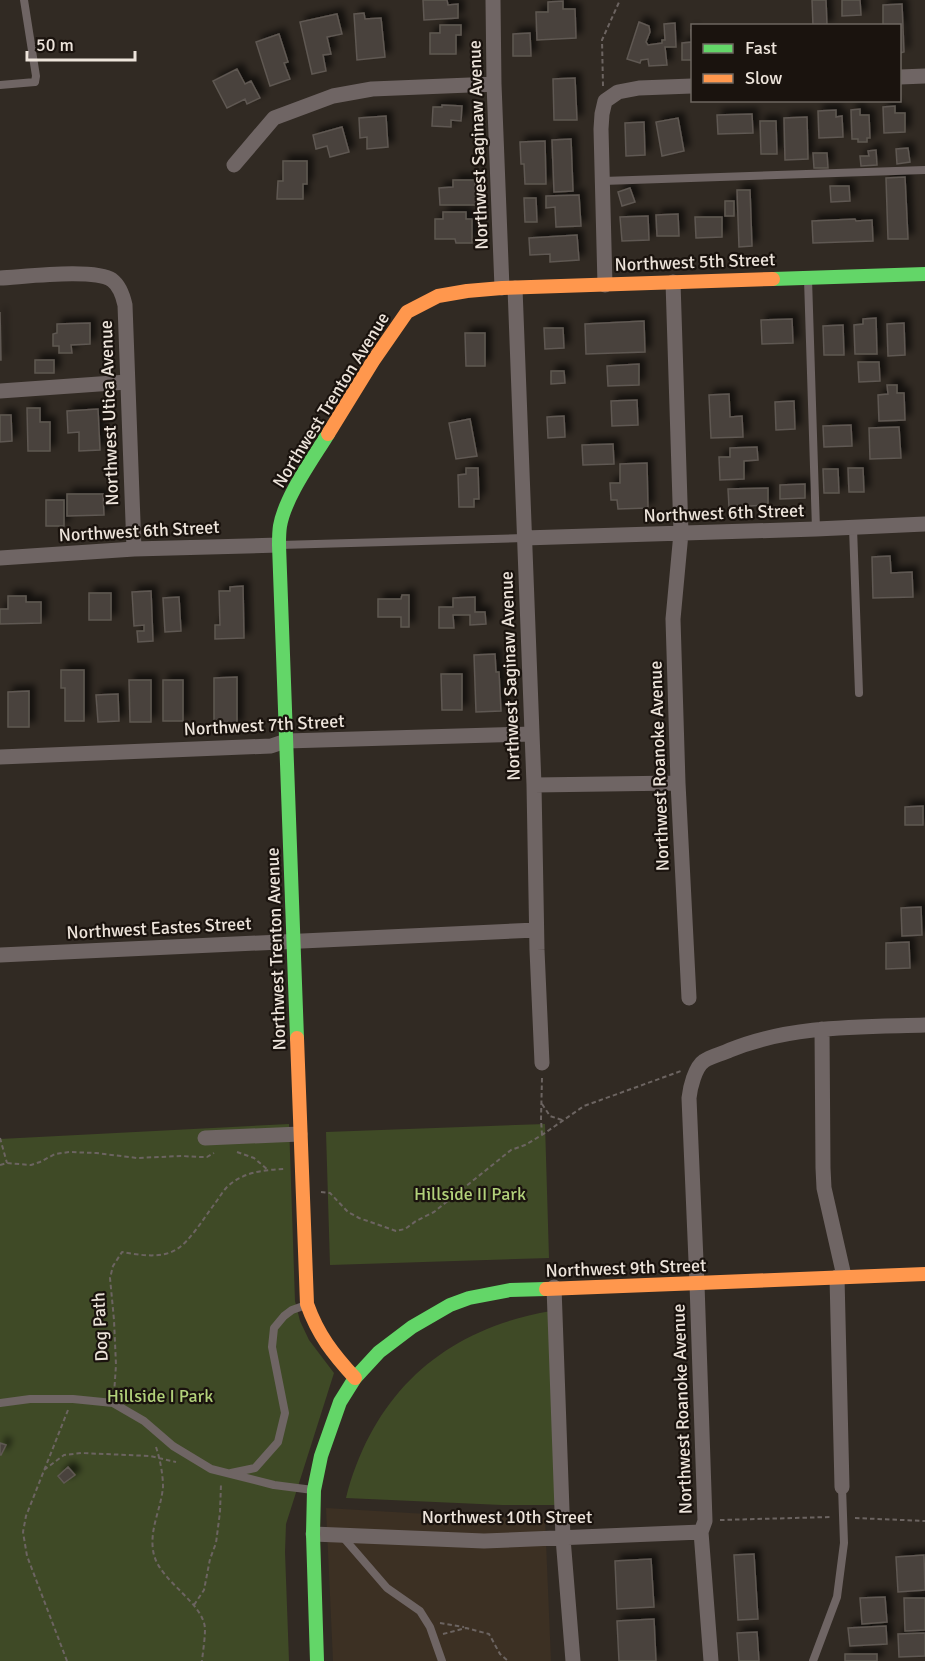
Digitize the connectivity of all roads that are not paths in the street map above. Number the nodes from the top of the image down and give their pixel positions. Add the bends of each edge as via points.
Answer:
1 (24, 0) edge
2 (493, 0) edge
3 (925, 76) edge
4 (901, 77) edge
5 (494, 84) junction
6 (0, 85) edge
7 (691, 86) edge
8 (234, 165) dead end
9 (925, 170) edge
10 (603, 181) junction
11 (925, 274) edge
12 (0, 278) edge
13 (808, 278) junction
14 (673, 282) junction
15 (604, 285) junction
16 (508, 288) junction
17 (467, 291) joint
18 (127, 382) junction
19 (0, 391) edge
20 (925, 524) edge
21 (853, 528) junction
22 (816, 529) junction
23 (681, 533) junction
24 (524, 538) junction
25 (279, 545) junction
26 (134, 549) junction
27 (0, 558) edge
28 (859, 693) dead end
29 (531, 734) junction
30 (286, 741) junction
31 (0, 757) edge
32 (678, 783) junction
33 (534, 785) junction
34 (536, 930) junction
35 (293, 941) junction
36 (0, 955) edge
37 (689, 998) dead end
38 (925, 1024) edge
39 (822, 1029) junction
40 (542, 1063) road end
41 (300, 1134) junction
42 (205, 1137) dead end
43 (925, 1274) edge
44 (841, 1277) junction
45 (697, 1284) junction
46 (554, 1287) junction
47 (307, 1304) junction
48 (355, 1378) junction
49 (0, 1403) edge
50 (227, 1474) junction
51 (842, 1487) joint
52 (314, 1490) junction
53 (703, 1527) junction
54 (313, 1534) junction
55 (340, 1534) junction
56 (563, 1538) junction
57 (317, 1661) edge
58 (442, 1661) edge
59 (573, 1661) edge
60 (711, 1661) edge
61 (813, 1661) edge

1 - 6 lane via 35,82
2 - 5 street, Northwest Saginaw Avenue
3 - 4 street
5 - 8 street via 372,89 333,96 274,118
5 - 16 street, Northwest Saginaw Avenue
7 - 10 street via 639,88 611,97 602,114
9 - 10 lane
10 - 15 street
11 - 13 street, Northwest 5th Street
12 - 18 street, Northwest Utica Avenue via 82,274 111,279 125,305
13 - 14 street, Northwest 5th Street
13 - 22 lane
14 - 15 street, Northwest 5th Street
14 - 23 street, Northwest Roanoke Avenue
15 - 16 street, Northwest 5th Street
16 - 17 street, Northwest 5th Street
16 - 24 street, Northwest Saginaw Avenue
17 - 25 street, Northwest Trenton Avenue via 438,296 408,312 301,478 285,509
18 - 19 street
18 - 26 street, Northwest Utica Avenue
20 - 21 street, Northwest 6th Street
21 - 22 street, Northwest 6th Street
21 - 28 lane
22 - 23 street, Northwest 6th Street
23 - 24 street, Northwest 6th Street
23 - 32 street, Northwest Roanoke Avenue via 673,619
24 - 25 lane
24 - 29 street, Northwest Saginaw Avenue
25 - 26 street, Northwest 6th Street
25 - 30 street, Northwest Trenton Avenue
26 - 27 street, Northwest 6th Street
29 - 30 street, Northwest 7th Street
29 - 33 street, Northwest Saginaw Avenue
30 - 31 street, Northwest 7th Street via 271,746
30 - 35 street, Northwest Trenton Avenue
32 - 33 street
32 - 37 street, Northwest Roanoke Avenue
33 - 34 street, Northwest Saginaw Avenue
34 - 35 street, Northwest Eastes Street
34 - 40 street, Northwest Saginaw Avenue
35 - 36 street, Northwest Eastes Street
35 - 41 street, Northwest Trenton Avenue
38 - 39 street
39 - 44 street via 822,1168
39 - 45 street, Northwest Roanoke Avenue via 755,1041 702,1061 691,1083
41 - 42 street
41 - 47 street, Northwest Trenton Avenue
43 - 44 street, Northwest 9th Street
44 - 45 street, Northwest 9th Street
44 - 51 street
45 - 46 street, Northwest 9th Street
45 - 53 street, Northwest Roanoke Avenue
46 - 48 street, Northwest 9th Street via 510,1290 450,1305 379,1352
46 - 56 street
47 - 48 street, Northwest Trenton Avenue via 328,1349
47 - 50 lane via 292,1310 274,1328 272,1347 285,1413 278,1442 255,1467
48 - 52 street via 340,1401
49 - 50 lane via 30,1399 113,1403 151,1426 173,1446
50 - 52 lane
51 - 61 lane via 844,1543 837,1597
52 - 54 street
53 - 56 street, Northwest 10th Street
53 - 60 street, Northwest Roanoke Avenue
54 - 55 street, Northwest 10th Street
54 - 57 street
55 - 56 street, Northwest 10th Street via 484,1541
55 - 58 lane via 387,1588 420,1611
56 - 59 street

